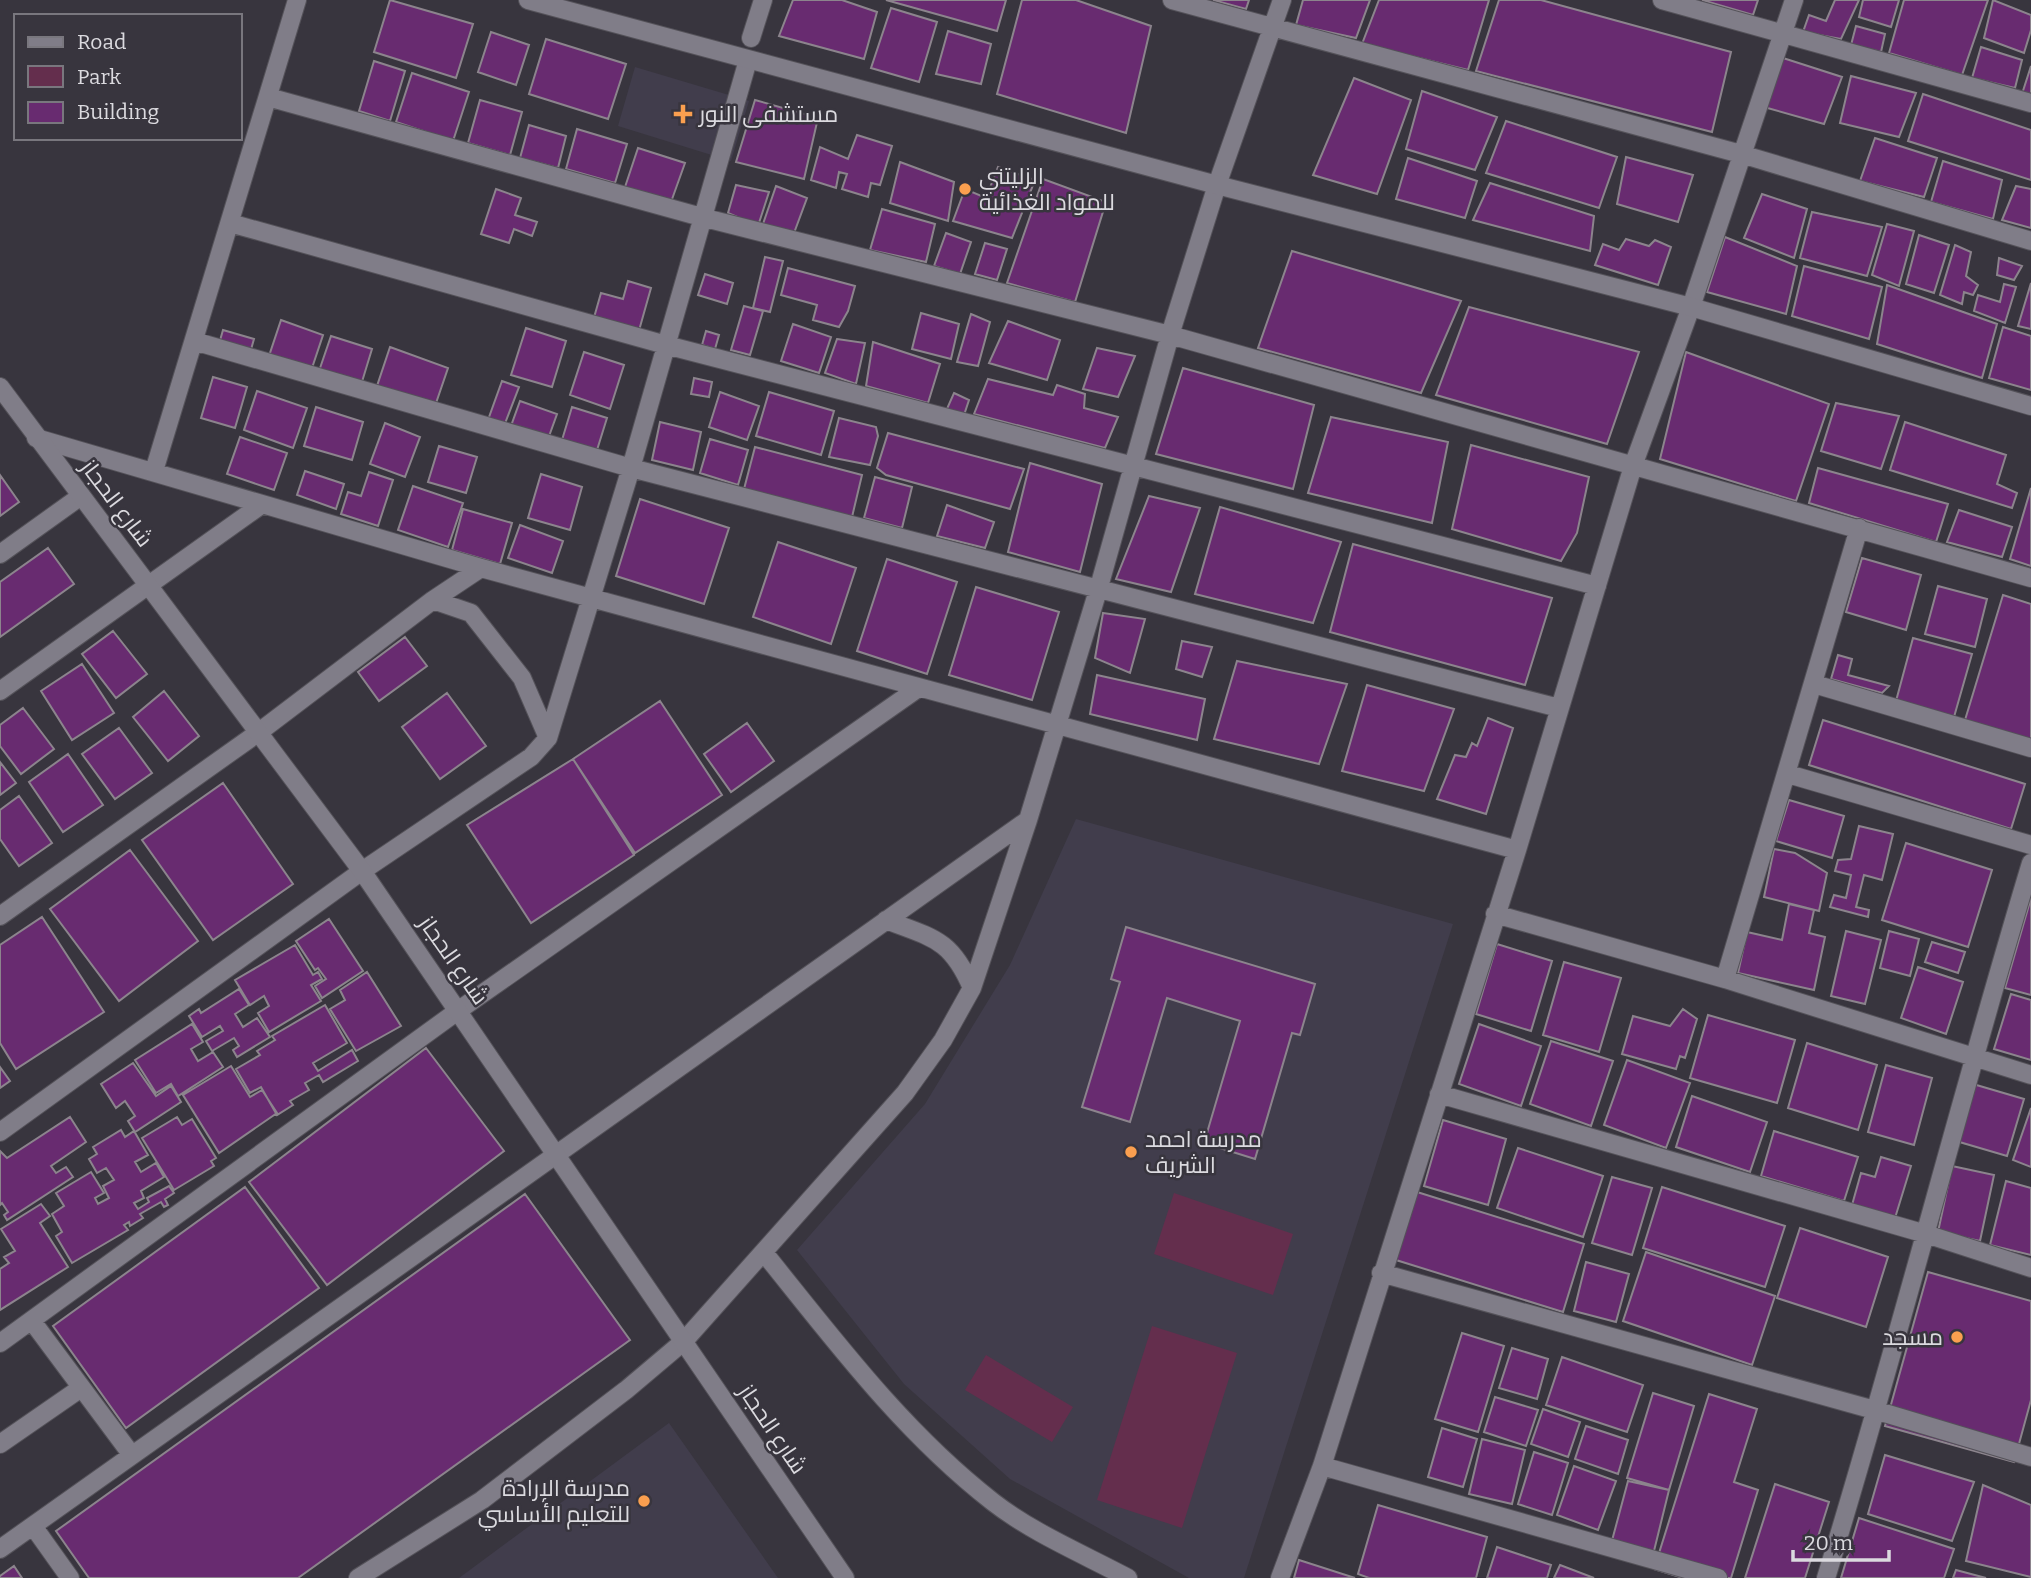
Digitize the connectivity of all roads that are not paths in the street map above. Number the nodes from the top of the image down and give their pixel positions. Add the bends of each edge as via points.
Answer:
1 (297, 0) edge
2 (528, 0) edge
3 (763, 0) edge
4 (1172, 0) edge
5 (1282, 0) edge
6 (1662, 0) edge
7 (1794, 0) edge
8 (1272, 28) junction
9 (1784, 33) junction
10 (751, 38) dead end
11 (748, 60) junction
12 (268, 97) junction
13 (2031, 103) edge
14 (1741, 155) junction
15 (1217, 185) junction
16 (705, 218) junction
17 (230, 223) junction
18 (2031, 241) edge
19 (1691, 307) junction
20 (1170, 335) junction
21 (194, 341) junction
22 (666, 345) junction
23 (0, 387) edge
24 (2031, 406) edge
25 (36, 438) junction
26 (1133, 465) junction
27 (1633, 466) junction
28 (631, 468) junction
29 (154, 471) junction
30 (81, 496) junction
31 (261, 505) junction
32 (1859, 528) junction
33 (0, 554) edge
34 (481, 568) junction
35 (2031, 578) edge
36 (149, 585) junction
37 (1597, 586) junction
38 (1100, 587) junction
39 (592, 599) junction
40 (433, 600) junction
41 (1814, 684) junction
42 (918, 689) junction
43 (0, 691) edge
44 (1559, 708) junction
45 (1056, 725) junction
46 (259, 732) junction
47 (548, 738) junction
48 (2031, 748) edge
49 (1788, 774) junction
50 (1028, 820) junction
51 (2031, 845) edge
52 (1517, 850) junction
53 (2031, 863) edge
54 (362, 871) junction
55 (1495, 914) junction
56 (0, 916) edge
57 (886, 920) junction
58 (1725, 979) junction
59 (972, 988) junction
60 (459, 1010) junction
61 (1973, 1057) junction
62 (2031, 1075) edge
63 (1438, 1094) junction
64 (0, 1132) edge
65 (555, 1153) junction
66 (1926, 1234) junction
67 (765, 1254) junction
68 (2031, 1268) edge
69 (1381, 1273) junction
70 (32, 1321) junction
71 (684, 1341) junction
72 (0, 1343) edge
73 (81, 1388) junction
74 (1878, 1410) junction
75 (0, 1444) edge
76 (131, 1454) junction
77 (2031, 1457) edge
78 (1322, 1466) junction
79 (33, 1526) junction
80 (0, 1549) edge
81 (70, 1578) edge
82 (358, 1578) edge
83 (845, 1578) edge
84 (1128, 1578) edge
85 (1280, 1578) edge
86 (1718, 1578) edge
87 (1826, 1578) edge

1 - 12 street
2 - 11 street
3 - 10 street
4 - 8 street
5 - 8 street
6 - 9 street
7 - 9 street
8 - 14 street
8 - 15 street
9 - 13 street
9 - 14 street
11 - 15 street
11 - 16 street
12 - 16 street
12 - 17 street
14 - 18 street
14 - 19 street
15 - 19 street
15 - 20 street
16 - 20 street
16 - 22 street
17 - 21 street
17 - 22 street
19 - 24 street
19 - 27 street
20 - 26 street
20 - 27 street
21 - 28 street
21 - 29 street
22 - 26 street
22 - 28 street
23 - 25 street, شارع الحجاز
25 - 29 street
25 - 30 street, شارع الحجاز
26 - 37 street
26 - 38 street
27 - 32 street
27 - 37 street
28 - 38 street
28 - 39 street
29 - 31 street
30 - 33 street
30 - 36 street, شارع الحجاز
31 - 34 street
31 - 36 street
32 - 35 street
32 - 41 street
34 - 39 street
34 - 40 street
36 - 43 street
36 - 46 street, شارع الحجاز
37 - 44 street
38 - 44 street
38 - 45 street
39 - 42 street
39 - 47 street
40 - 46 street
40 - 47 street via 471,613 522,678
41 - 48 street
41 - 49 street
42 - 45 street
42 - 60 street
44 - 52 street
45 - 50 street
45 - 52 street
46 - 54 street, شارع الحجاز
46 - 56 street
47 - 54 street via 531,757
49 - 51 street
49 - 58 street
50 - 57 street
50 - 59 street
52 - 55 street
53 - 61 street
54 - 60 street, شارع الحجاز
54 - 64 street
55 - 58 street
55 - 63 street
57 - 59 street via 932,937 952,951
57 - 65 street
58 - 61 street
59 - 67 street via 943,1040 905,1093
60 - 65 street, شارع الحجاز
60 - 70 street
61 - 62 street
61 - 66 street
63 - 66 street
63 - 69 street
65 - 71 street, شارع الحجاز
65 - 76 street
66 - 68 street
66 - 74 street
67 - 71 street
67 - 84 street via 867,1382 984,1494 1041,1532
69 - 74 street
69 - 78 street
70 - 72 street
70 - 73 street
71 - 82 street via 482,1500
71 - 83 street, شارع الحجاز
73 - 75 street
73 - 76 street
74 - 77 street
74 - 87 street
76 - 79 street
78 - 85 street
78 - 86 street
79 - 80 street
79 - 81 street

